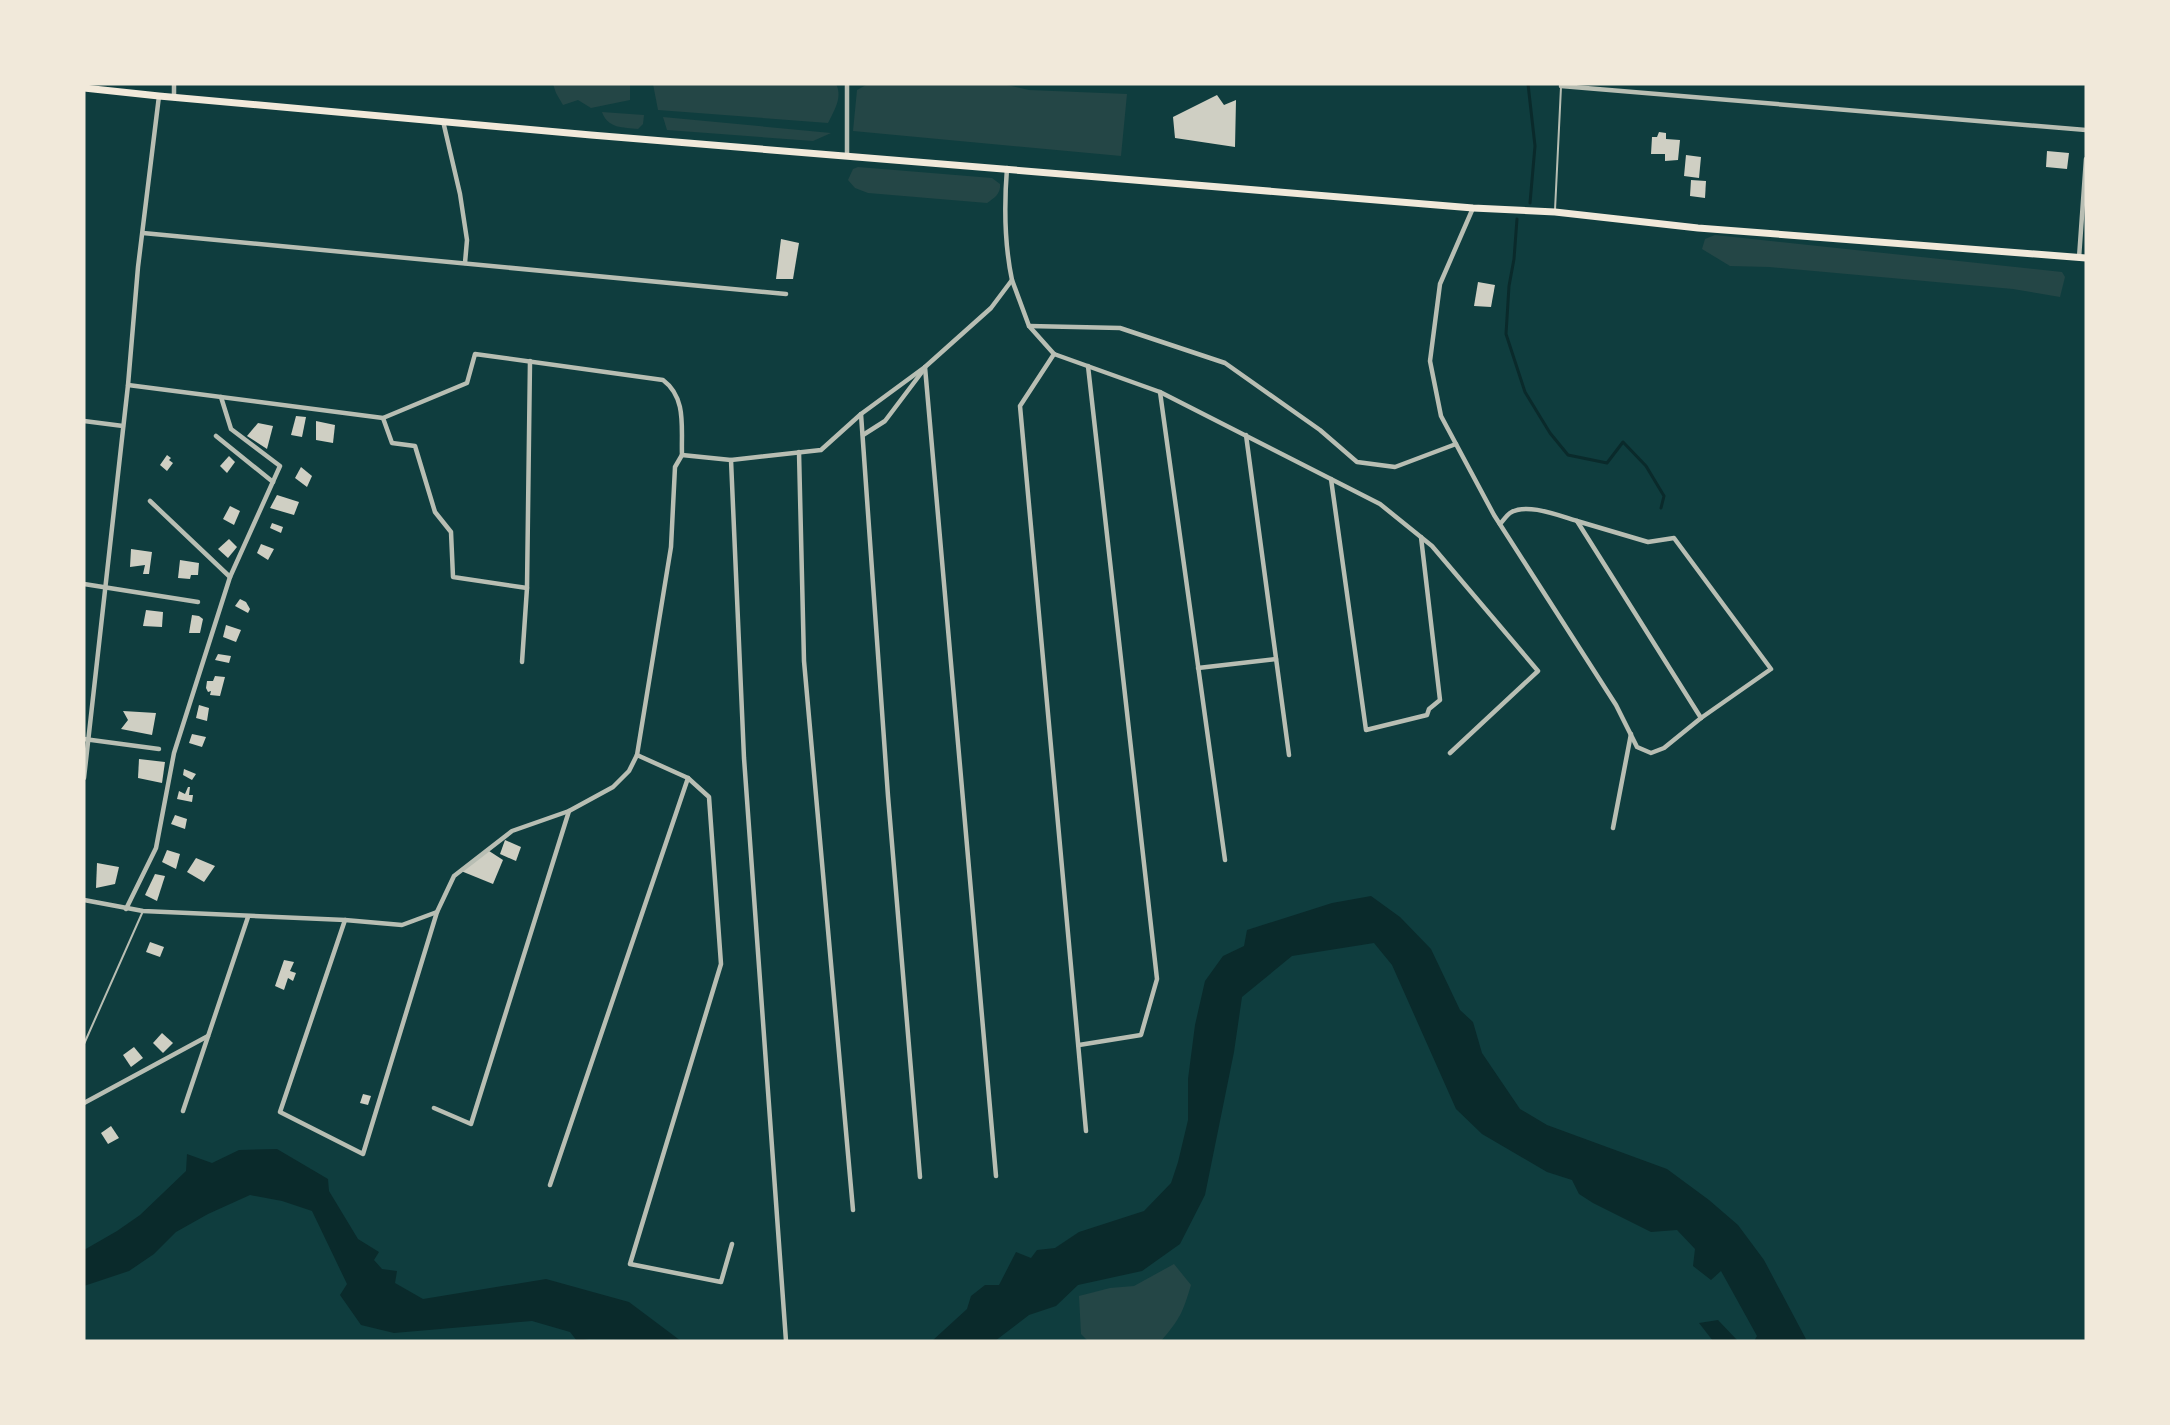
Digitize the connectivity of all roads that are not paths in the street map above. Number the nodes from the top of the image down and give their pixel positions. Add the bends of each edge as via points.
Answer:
1 (174, 84) edge
2 (847, 84) edge
3 (1561, 85) edge
4 (84, 88) edge
5 (159, 96) junction
6 (174, 98) junction
7 (443, 121) junction
8 (2086, 130) edge
9 (847, 155) junction
10 (2086, 159) edge
11 (1007, 168) junction
12 (1473, 208) junction
13 (1555, 212) junction
14 (143, 232) junction
15 (2083, 258) edge
16 (465, 263) junction
17 (1012, 280) junction
18 (786, 294) dead end
19 (1029, 326) junction
20 (1054, 354) junction
21 (530, 361) junction
22 (1088, 366) junction
23 (926, 367) junction
24 (128, 385) junction
25 (1160, 392) junction
26 (221, 397) junction
27 (861, 414) junction
28 (383, 418) junction
29 (84, 421) edge
30 (123, 426) junction
31 (863, 435) junction
32 (1246, 435) junction
33 (216, 436) dead end
34 (1455, 444) junction
35 (800, 452) junction
36 (682, 455) junction
37 (731, 460) junction
38 (1331, 479) junction
39 (273, 482) junction
40 (150, 501) dead end
41 (1577, 520) junction
42 (1500, 524) junction
43 (1421, 537) junction
44 (230, 577) junction
45 (84, 584) edge
46 (106, 587) junction
47 (527, 588) junction
48 (198, 602) dead end
49 (1276, 658) junction
50 (522, 663) dead end
51 (1198, 668) junction
52 (1701, 718) junction
53 (1631, 735) junction
54 (87, 740) edge
55 (159, 749) dead end
56 (1450, 753) dead end
57 (638, 755) junction
58 (1289, 755) dead end
59 (84, 778) edge
60 (688, 778) junction
61 (569, 811) junction
62 (1612, 828) dead end
63 (1225, 860) dead end
64 (84, 900) edge
65 (126, 909) junction
66 (142, 911) junction
67 (436, 912) junction
68 (248, 917) junction
69 (345, 920) junction
70 (208, 1036) junction
71 (84, 1044) edge
72 (1079, 1045) junction
73 (84, 1103) edge
74 (434, 1108) dead end
75 (183, 1111) dead end
76 (1086, 1131) dead end
77 (996, 1176) dead end
78 (920, 1177) dead end
79 (550, 1185) dead end
80 (853, 1210) dead end
81 (732, 1244) dead end
82 (786, 1341) edge

1 - 6 street
2 - 9 street
3 - 8 street
3 - 13 lane
4 - 5 main road
5 - 6 main road
5 - 14 street
6 - 7 main road
7 - 9 main road
7 - 16 street via 467,240
9 - 11 main road
10 - 15 street
11 - 12 main road
11 - 17 street via 1006,252
12 - 13 main road
12 - 34 street via 1440,284 1430,361 1441,416
13 - 15 main road via 1698,228
14 - 16 street
14 - 24 street
16 - 18 street
17 - 19 street
17 - 23 street via 991,308
19 - 20 street
19 - 34 street via 1120,328 1226,363 1320,430 1357,462 1395,467
20 - 22 street
20 - 72 street via 1020,406
21 - 28 street via 475,354 467,383
21 - 36 street via 663,380 673,388 681,406
21 - 47 street
22 - 25 street
22 - 72 street via 1157,979 1141,1035
23 - 27 street
23 - 31 street via 885,421
23 - 77 street
24 - 26 street
24 - 30 street
25 - 32 street
25 - 51 street
26 - 28 street
26 - 39 street via 231,429 280,466
27 - 31 street
27 - 35 street via 821,450
28 - 47 street via 392,442 415,446 435,512 451,532 453,577
29 - 30 street
30 - 46 street
31 - 78 street
32 - 38 street
32 - 49 street
33 - 39 street
34 - 42 street
35 - 37 street
35 - 80 street via 804,661
36 - 37 street
36 - 57 street via 675,467 671,547
37 - 82 street via 744,758
38 - 43 street via 1380,504
38 - 43 street via 1366,730 1427,715 1440,700
39 - 44 street
40 - 44 street
41 - 42 street via 1528,509 1511,512
41 - 52 street
41 - 52 street via 1648,542 1674,538 1771,669
42 - 53 street via 1616,705
43 - 56 street via 1539,671
44 - 65 street via 174,753 156,848
45 - 46 street
46 - 48 street
46 - 54 street
47 - 50 street
49 - 51 street
49 - 58 street
51 - 63 street
52 - 53 street via 1664,748 1651,753 1637,747
53 - 62 street
54 - 55 street
54 - 59 street
57 - 60 street
57 - 61 street via 613,787
60 - 79 street
60 - 81 street via 709,796 721,964 630,1264 721,1282
61 - 67 street via 512,831 454,876
61 - 74 street via 471,1124
64 - 65 street
65 - 66 street
66 - 68 street
66 - 71 lane
67 - 69 street via 402,925
67 - 69 street via 363,1154 280,1112
68 - 69 street
68 - 70 street
70 - 73 street
70 - 75 street
72 - 76 street

